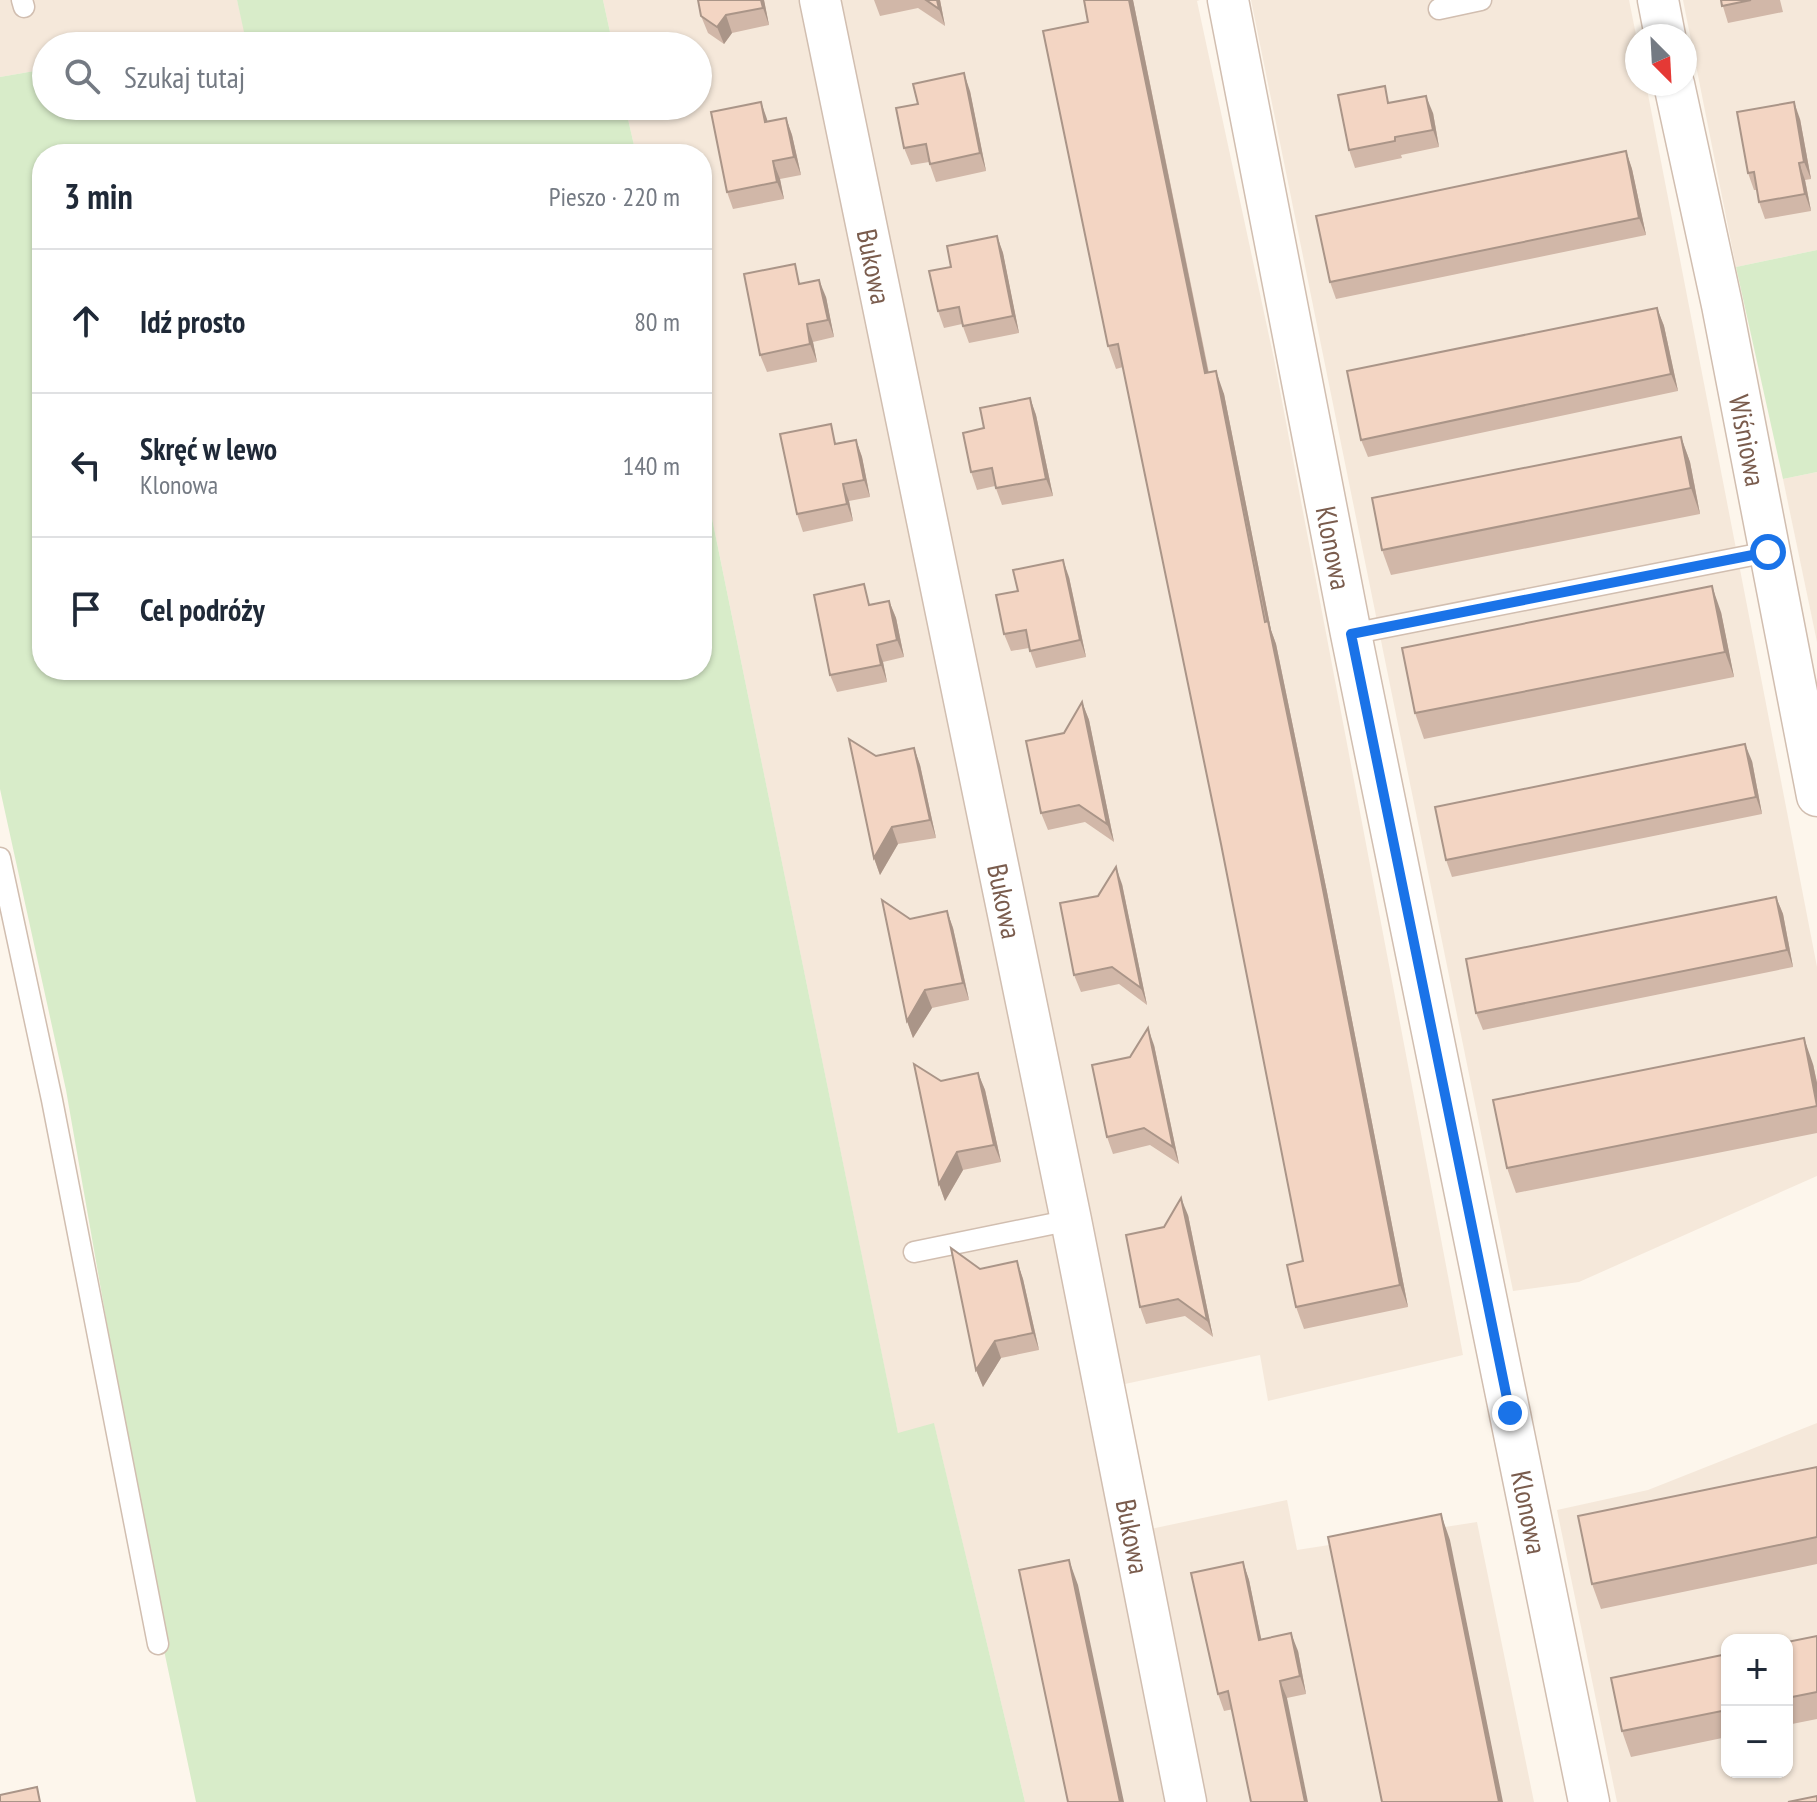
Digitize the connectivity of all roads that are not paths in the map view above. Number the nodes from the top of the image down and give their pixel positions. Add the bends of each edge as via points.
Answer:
1 (820, 0) edge
2 (1228, 0) edge
3 (1481, 0) edge
4 (1658, 0) edge
5 (1439, 9) dead end
6 (1663, 24) edge
7 (1677, 96) edge
8 (1768, 552) junction
9 (1351, 634) junction
10 (1817, 796) edge
11 (0, 858) edge
12 (1071, 1220) junction
13 (914, 1252) dead end
14 (158, 1644) dead end
15 (1186, 1802) edge
16 (1589, 1802) edge

1 - 12 street, Bukowa
2 - 9 street, Klonowa
3 - 5 lane
4 - 6 street
7 - 8 street, Wiśniowa
8 - 9 lane
8 - 10 street, Wiśniowa
9 - 16 street, Klonowa
11 - 14 lane
12 - 13 lane
12 - 15 street, Bukowa

